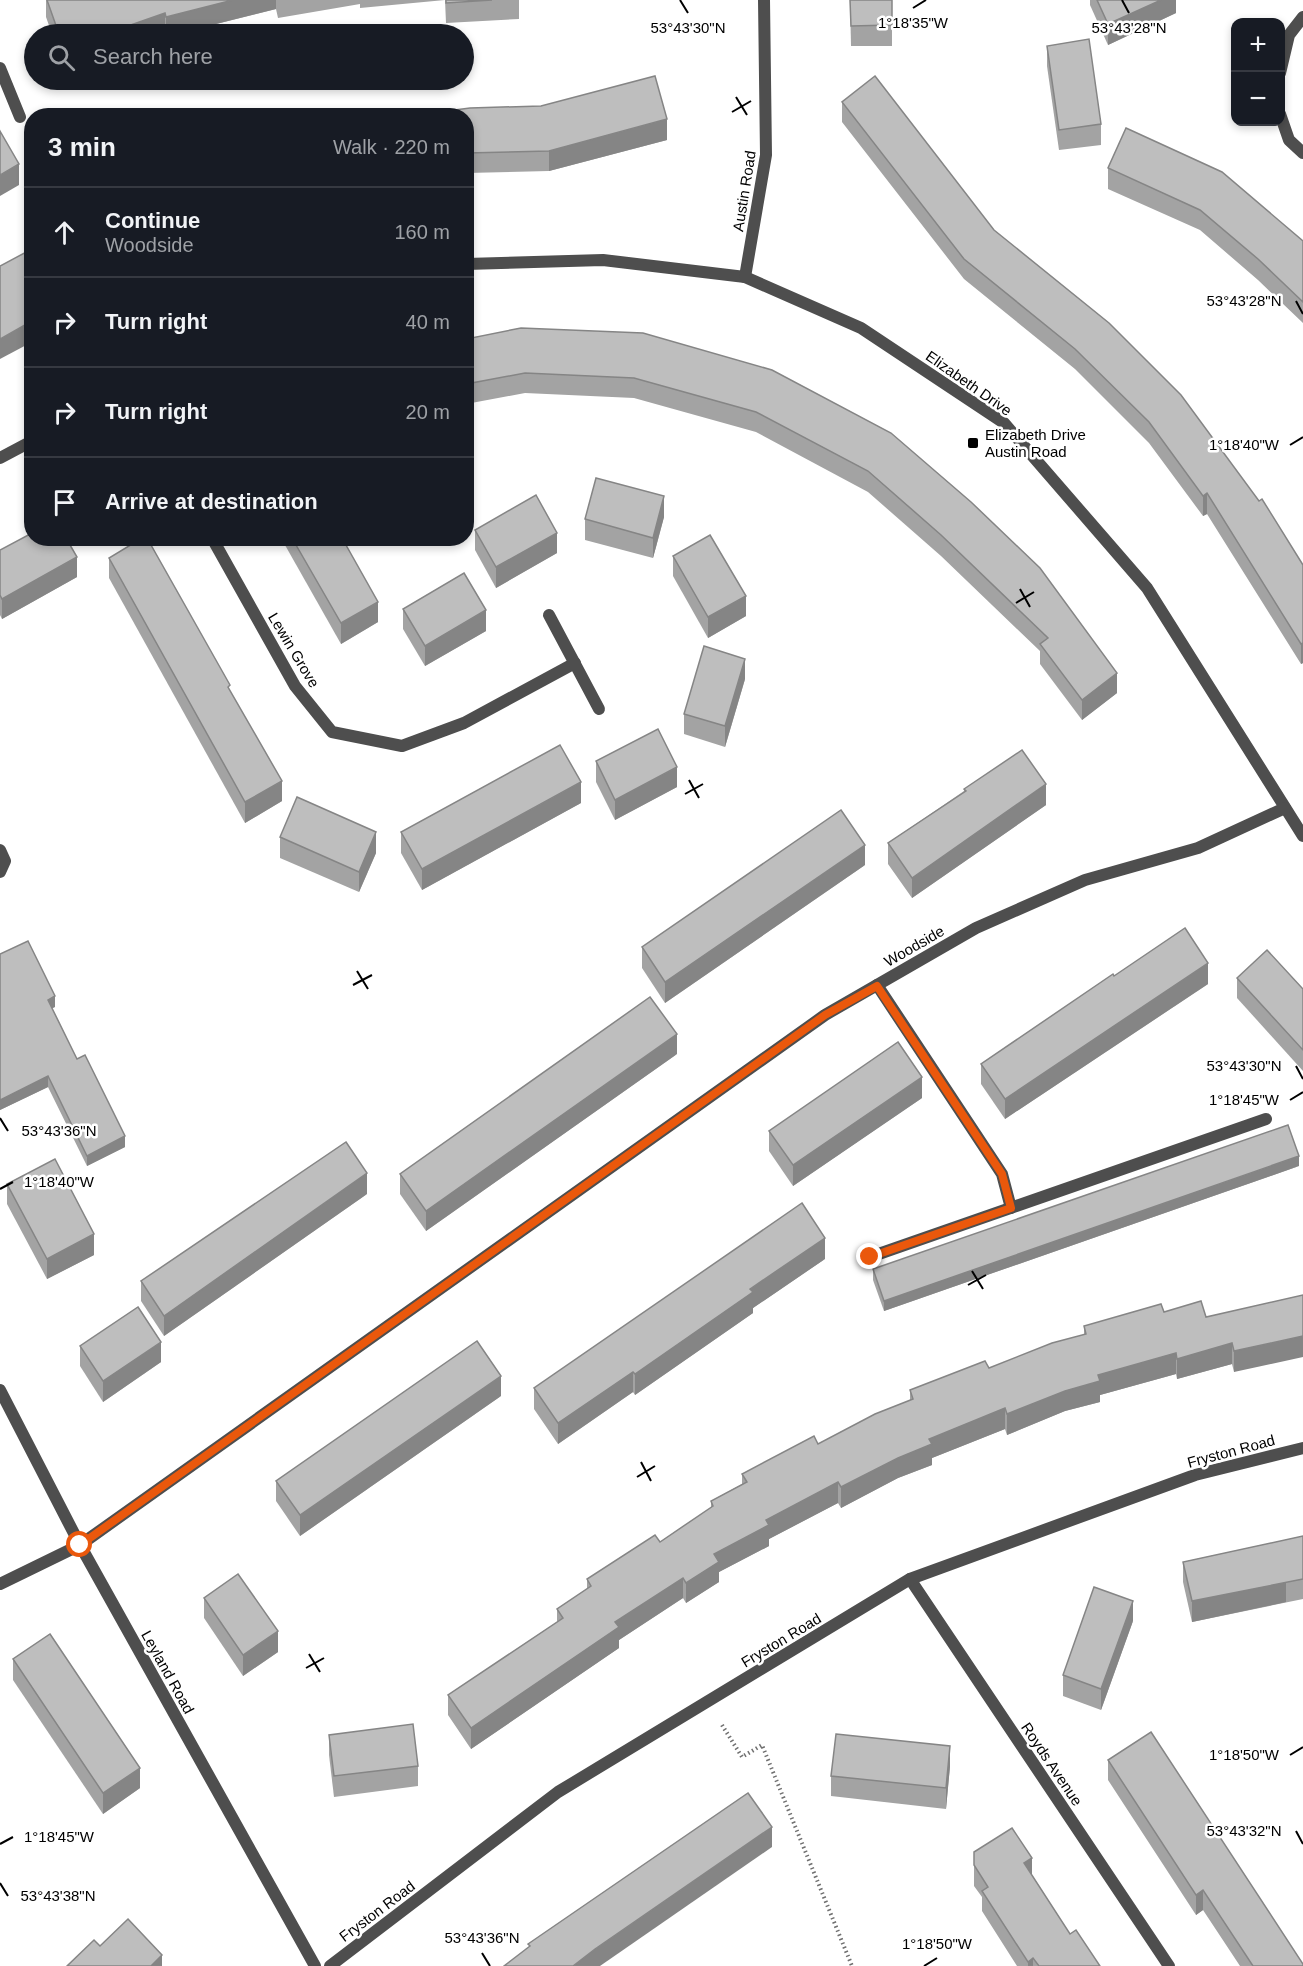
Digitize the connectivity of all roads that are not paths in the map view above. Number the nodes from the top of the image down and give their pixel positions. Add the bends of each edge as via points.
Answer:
1 (764, 0) edge
2 (1303, 16) edge
3 (0, 68) edge
4 (1281, 72) edge
5 (20, 117) dead end
6 (1285, 126) edge
7 (1303, 153) edge
8 (474, 264) edge
9 (745, 277) junction
10 (24, 445) edge
11 (0, 458) edge
12 (216, 546) edge
13 (549, 615) dead end
14 (574, 663) junction
15 (600, 709) dead end
16 (1286, 808) junction
17 (1303, 836) edge
18 (0, 850) edge
19 (0, 872) edge
20 (877, 986) junction
21 (1266, 1119) dead end
22 (1011, 1208) junction
23 (870, 1257) dead end
24 (0, 1390) edge
25 (1303, 1448) edge
26 (80, 1545) junction
27 (910, 1579) junction
28 (0, 1584) edge
29 (315, 1966) edge
30 (330, 1966) edge
31 (1169, 1966) edge

1 - 9 street, Austin Road via 766,155
2 - 4 street via 1288,35
3 - 5 street
6 - 7 street via 1289,140
8 - 9 street, Elizabeth Drive via 603,260
9 - 16 street, Elizabeth Drive via 861,328 1004,423 1147,588
10 - 11 street
12 - 14 street, Lewin Grove via 295,686 332,732 402,746 464,723
13 - 14 street
14 - 15 street
16 - 17 street, Elizabeth Drive
16 - 20 street, Woodside via 1198,848 1085,880 987,923
18 - 19 street via 5,861
20 - 22 street via 1002,1174
20 - 26 street, Woodside via 825,1015
21 - 22 street
22 - 23 street
24 - 26 street, Leyland Road
25 - 27 street, Fryston Road via 1195,1475
26 - 28 street, Woodside
26 - 29 street, Leyland Road
27 - 30 street, Fryston Road via 558,1792
27 - 31 street, Royds Avenue

